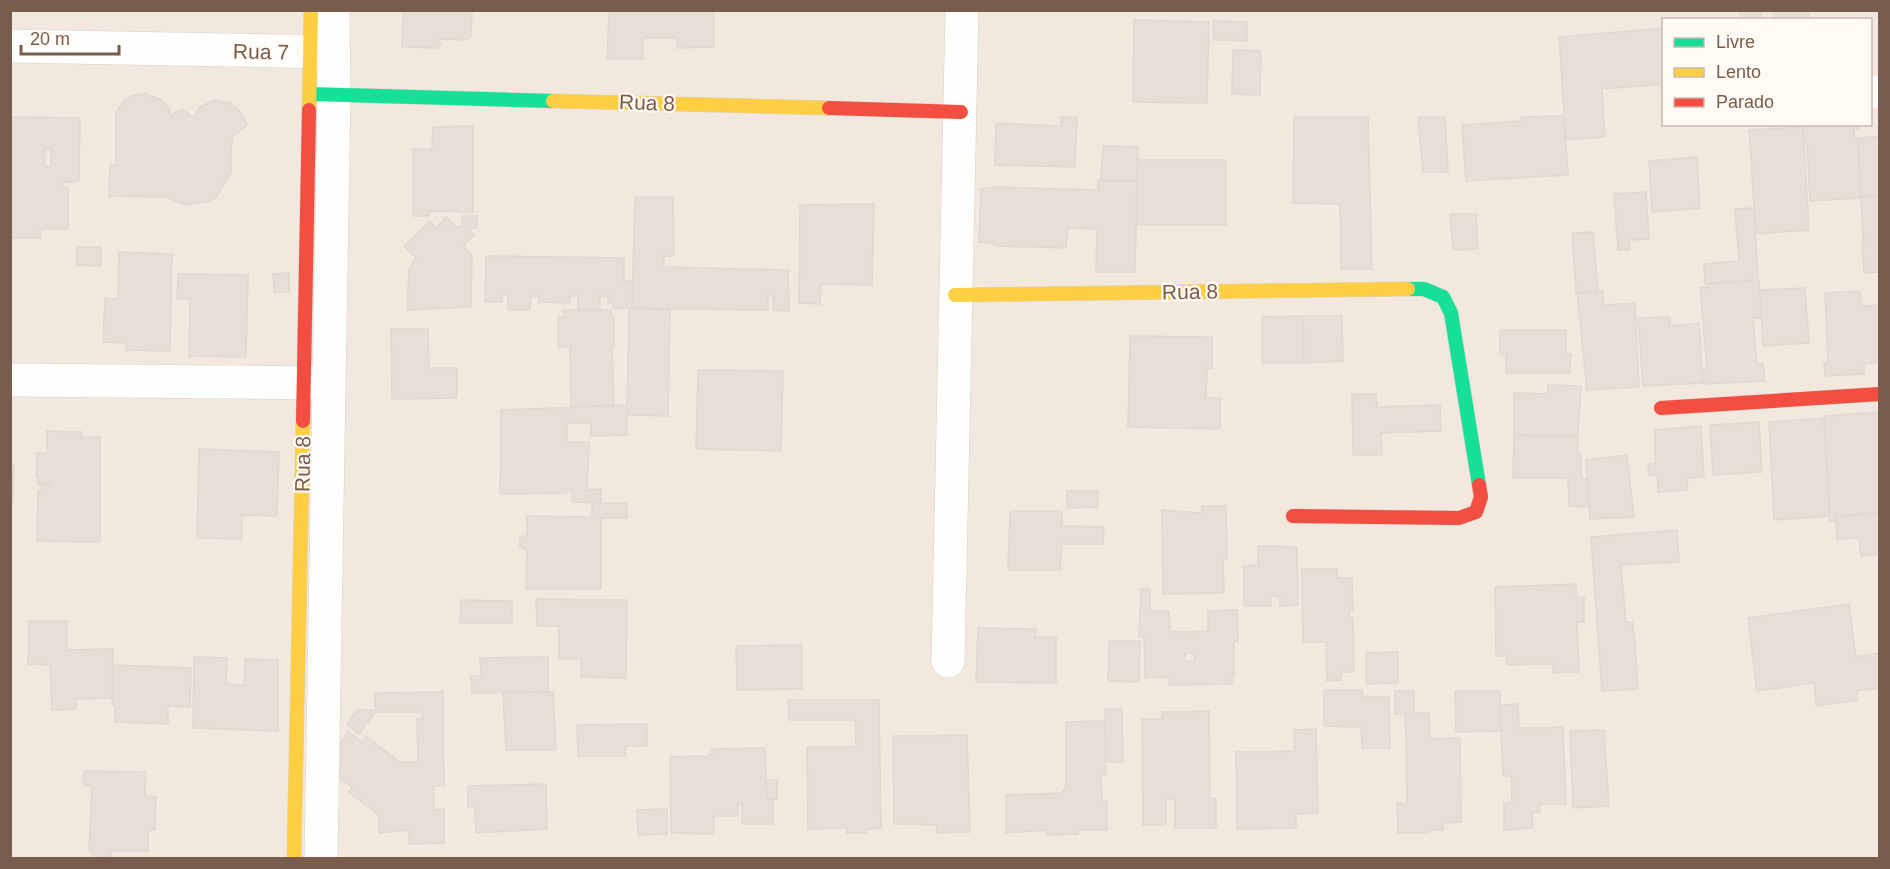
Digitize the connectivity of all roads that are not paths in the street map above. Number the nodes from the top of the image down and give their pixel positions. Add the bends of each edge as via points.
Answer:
1 (311, 10) edge
2 (333, 10) edge
3 (962, 10) edge
4 (10, 46) edge
5 (321, 53) junction
6 (322, 94) junction
7 (961, 112) junction
8 (955, 295) junction
9 (10, 380) edge
10 (317, 383) junction
11 (1880, 394) edge
12 (1661, 408) dead end
13 (1293, 516) dead end
14 (948, 661) dead end
15 (294, 858) edge
16 (321, 858) edge

1 - 5 street
2 - 5 street
3 - 7 street
4 - 5 street, Rua 7
5 - 6 street
6 - 7 street, Rua 8
6 - 10 street, Rua 8
7 - 8 street
8 - 13 street, Rua 8 via 1424,289 1443,297 1451,313 1481,497 1476,512 1459,519
8 - 14 street
9 - 10 street
10 - 15 street, Rua 8
10 - 16 street, Rua 8
11 - 12 street

